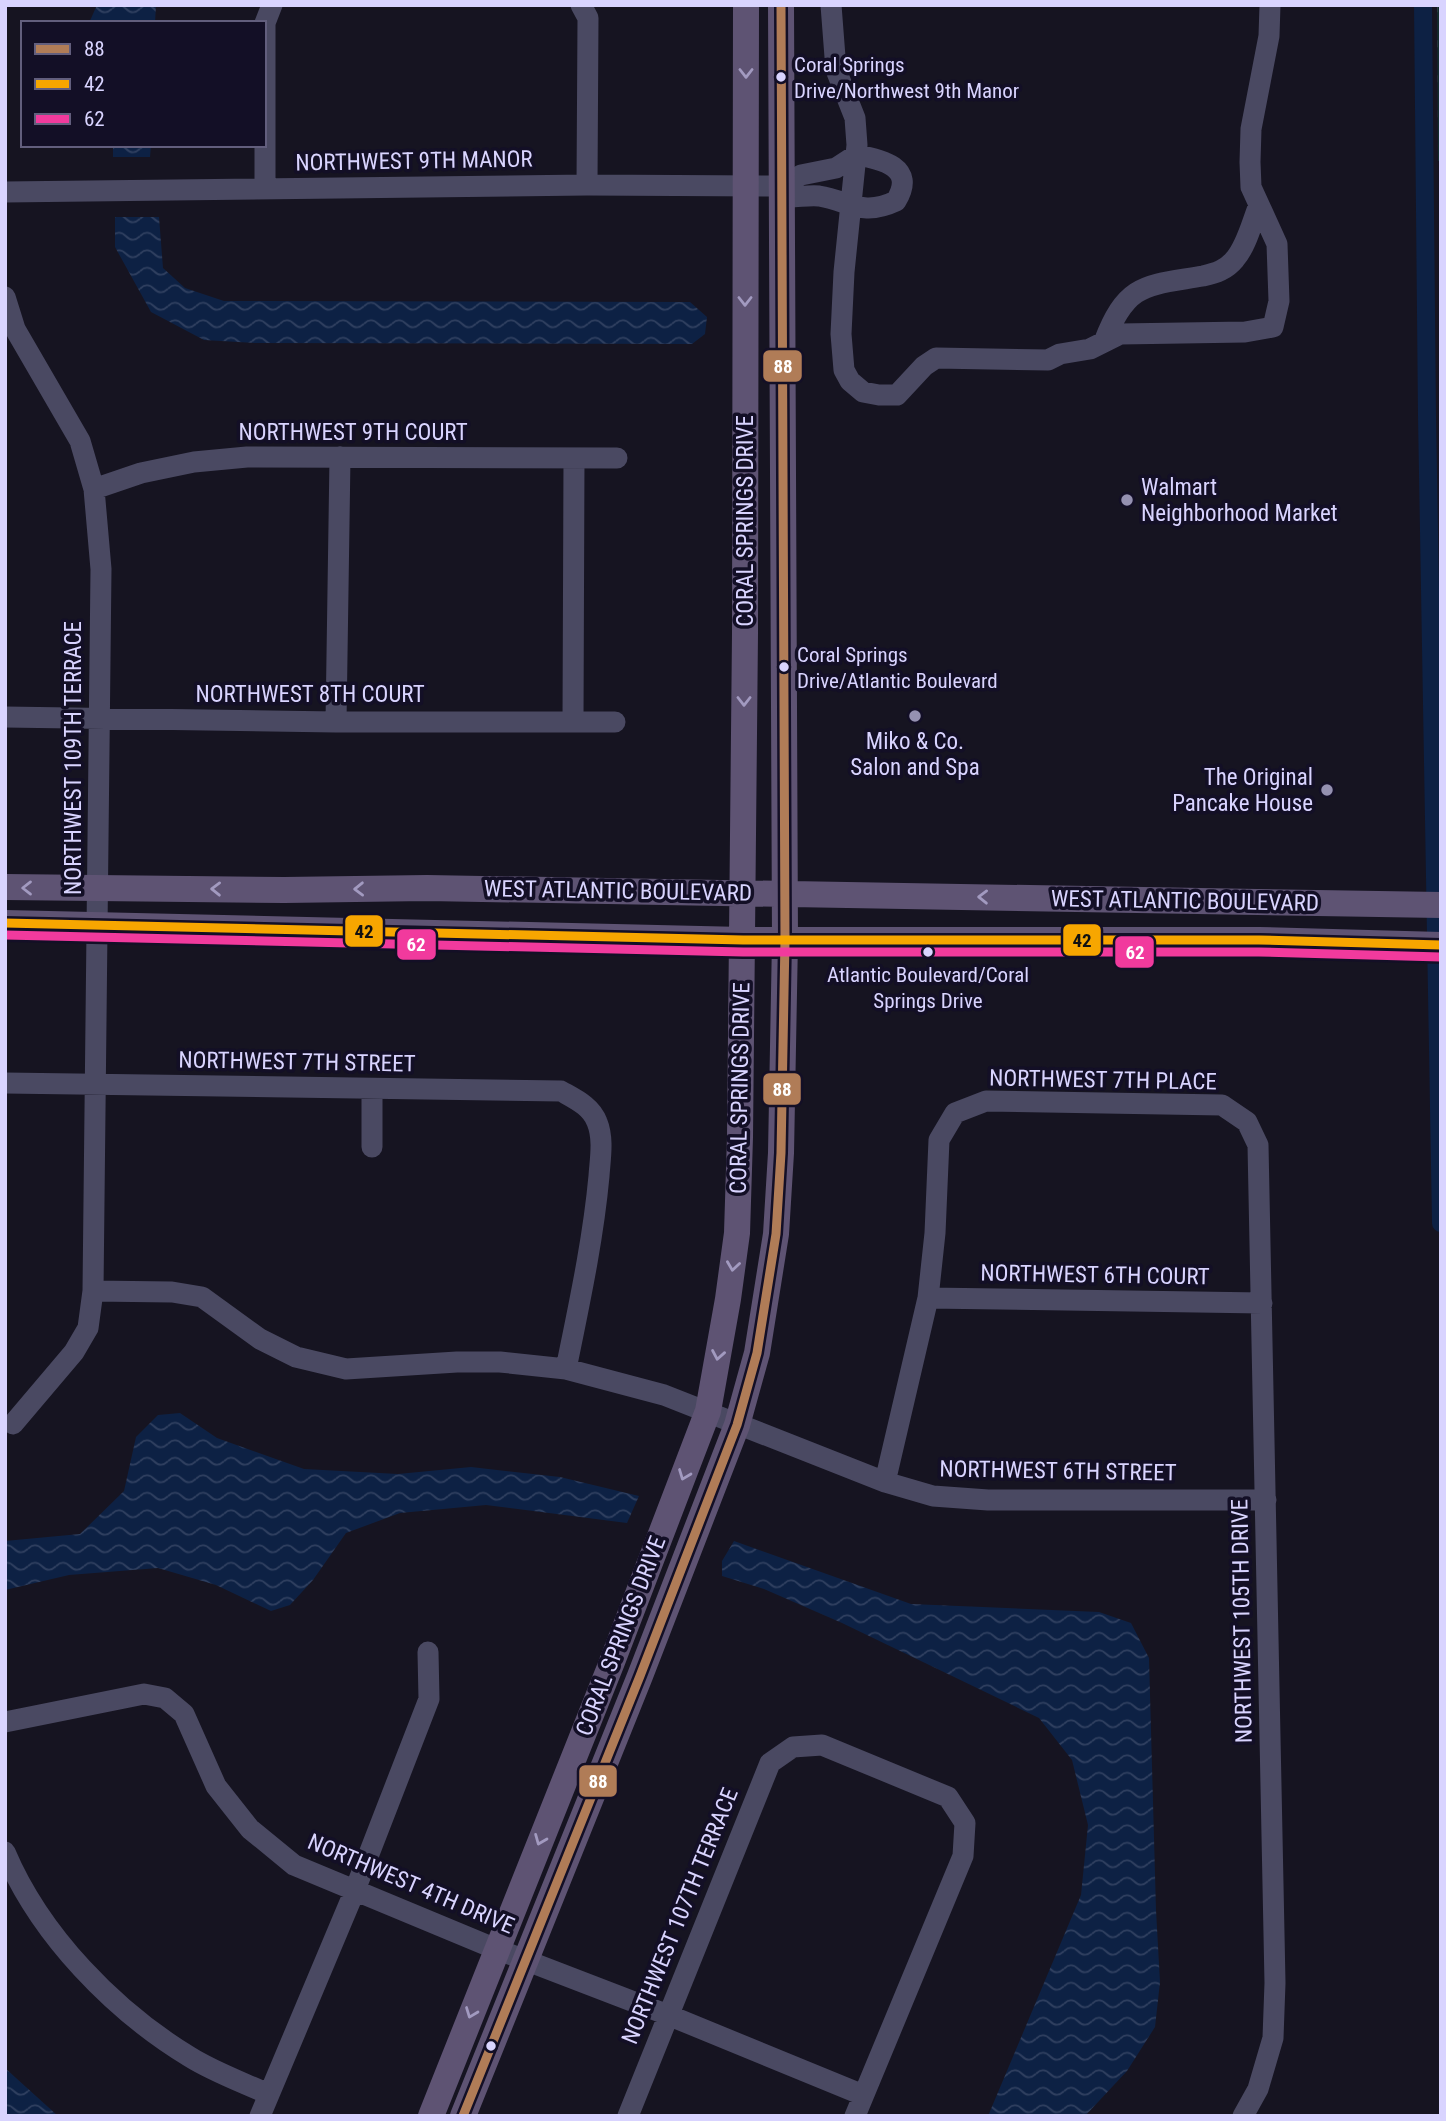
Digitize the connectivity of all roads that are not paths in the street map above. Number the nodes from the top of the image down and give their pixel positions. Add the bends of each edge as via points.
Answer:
1 (581, 5) edge
2 (746, 5) edge
3 (781, 5) edge
4 (831, 5) edge
5 (1270, 5) edge
6 (265, 147) edge
7 (856, 155) junction
8 (587, 186) junction
9 (746, 186) junction
10 (782, 186) junction
11 (265, 189) junction
12 (5, 192) edge
13 (1259, 205) junction
14 (850, 206) junction
15 (5, 297) edge
16 (1104, 342) junction
17 (340, 457) junction
18 (574, 458) junction
19 (617, 458) dead end
20 (94, 489) junction
21 (5, 717) edge
22 (99, 718) junction
23 (573, 721) junction
24 (336, 722) junction
25 (615, 722) dead end
26 (5, 887) edge
27 (98, 888) junction
28 (743, 892) junction
29 (785, 894) junction
30 (1441, 905) edge
31 (5, 923) edge
32 (98, 925) junction
33 (743, 940) junction
34 (785, 940) junction
35 (1441, 945) edge
36 (5, 1083) edge
37 (94, 1084) junction
38 (372, 1090) junction
39 (1247, 1122) joint
40 (372, 1147) dead end
41 (93, 1291) junction
42 (928, 1298) junction
43 (1262, 1303) junction
44 (566, 1369) junction
45 (708, 1411) junction
46 (13, 1424) dead end
47 (737, 1425) junction
48 (885, 1482) junction
49 (1266, 1500) junction
50 (428, 1652) dead end
51 (5, 1722) edge
52 (5, 1852) edge
53 (355, 1890) junction
54 (496, 1949) junction
55 (525, 1959) junction
56 (668, 2015) junction
57 (268, 2094) junction
58 (863, 2095) junction
59 (260, 2116) edge
60 (430, 2116) edge
61 (463, 2116) edge
62 (628, 2116) edge
63 (855, 2116) edge
64 (1243, 2116) edge

1 - 8 street via 588,18
2 -> 9 main road, CORAL SPRINGS DRIVE
3 - 10 main road, CORAL SPRINGS DRIVE
4 - 7 street via 836,70 855,118
5 - 13 street via 1269,36 1251,129 1251,187
6 - 11 street
7 - 10 street via 836,168 801,175
7 - 14 street
7 - 14 street via 894,165 902,191 896,201 884,206
8 - 9 street, NORTHWEST 9TH MANOR
8 - 11 street, NORTHWEST 9TH MANOR
9 - 10 street, NORTHWEST 9TH MANOR
9 -> 28 main road, CORAL SPRINGS DRIVE
10 - 14 street via 790,197 818,196
10 - 29 main road, CORAL SPRINGS DRIVE
11 - 12 street, NORTHWEST 9TH MANOR
13 - 16 street via 1236,259 1220,272 1149,285 1131,296 1114,317
13 - 16 street via 1277,244 1279,301 1273,327 1245,332 1120,334
14 - 16 street via 841,334 844,370 863,392 897,395 936,358 1048,360
15 - 20 street, NORTHWEST 109TH TERRACE via 15,329 80,440
17 - 18 street, NORTHWEST 9TH COURT
17 - 20 street, NORTHWEST 9TH COURT via 194,462 141,472
17 - 24 street
18 - 19 street, NORTHWEST 9TH COURT
18 - 23 street
20 - 22 street, NORTHWEST 109TH TERRACE via 101,569
21 - 22 street, NORTHWEST 8TH COURT
22 - 24 street, NORTHWEST 8TH COURT
22 - 27 street, NORTHWEST 109TH TERRACE
23 - 24 street, NORTHWEST 8TH COURT
23 - 25 street, NORTHWEST 8TH COURT
27 -> 26 main road, WEST ATLANTIC BOULEVARD
28 -> 27 main road, WEST ATLANTIC BOULEVARD
27 - 32 street, NORTHWEST 109TH TERRACE
28 - 29 main road, WEST ATLANTIC BOULEVARD
28 - 33 main road, CORAL SPRINGS DRIVE
30 -> 29 main road, WEST ATLANTIC BOULEVARD
29 - 34 main road, CORAL SPRINGS DRIVE
31 - 32 main road, WEST ATLANTIC BOULEVARD
32 - 33 main road, WEST ATLANTIC BOULEVARD
32 - 37 street, NORTHWEST 109TH TERRACE
33 - 34 main road, WEST ATLANTIC BOULEVARD
33 -> 45 main road, CORAL SPRINGS DRIVE via 737,1233
34 - 35 main road, WEST ATLANTIC BOULEVARD via 1259,940
34 - 47 main road, CORAL SPRINGS DRIVE via 776,1234 757,1353
36 - 37 street, NORTHWEST 7TH STREET
37 - 38 street, NORTHWEST 7TH STREET
37 - 41 street, NORTHWEST 109TH TERRACE
38 - 40 street
38 - 44 street, NORTHWEST 7TH STREET via 561,1091 584,1104 597,1122 601,1148 597,1195
39 - 42 street, NORTHWEST 7TH PLACE via 1222,1105 986,1101 955,1113 939,1140
39 - 43 street, NORTHWEST 105TH DRIVE via 1258,1145
41 - 44 street, NORTHWEST 6TH STREET via 202,1297 260,1339 296,1357 346,1369 457,1362
41 - 46 street, NORTHWEST 109TH TERRACE via 88,1328 74,1352
42 - 43 street, NORTHWEST 6TH COURT
42 - 48 street
43 - 49 street, NORTHWEST 105TH DRIVE
44 - 45 street, NORTHWEST 6TH STREET
45 - 47 street, NORTHWEST 6TH STREET
45 -> 54 main road, CORAL SPRINGS DRIVE
47 - 48 street, NORTHWEST 6TH STREET
47 - 55 main road, CORAL SPRINGS DRIVE
48 - 49 street, NORTHWEST 6TH STREET via 933,1496 988,1500
49 - 64 street, NORTHWEST 105TH DRIVE via 1273,2038 1258,2088
50 - 53 street via 429,1699
51 - 53 street, NORTHWEST 4TH DRIVE via 144,1694 164,1698 184,1714 216,1786 250,1829 294,1865
52 - 57 street via 47,1925 97,1985 192,2059
53 - 54 street, NORTHWEST 4TH DRIVE
53 - 57 street
54 - 55 street, NORTHWEST 4TH DRIVE
54 -> 60 main road, CORAL SPRINGS DRIVE
55 - 56 street, NORTHWEST 4TH DRIVE
55 - 61 main road, CORAL SPRINGS DRIVE
56 - 58 street, NORTHWEST 4TH DRIVE
56 - 58 street, NORTHWEST 107TH TERRACE via 770,1763 793,1747 822,1745 948,1797 965,1823 963,1856
56 - 62 street, NORTHWEST 107TH TERRACE
57 - 59 street
58 - 63 street

